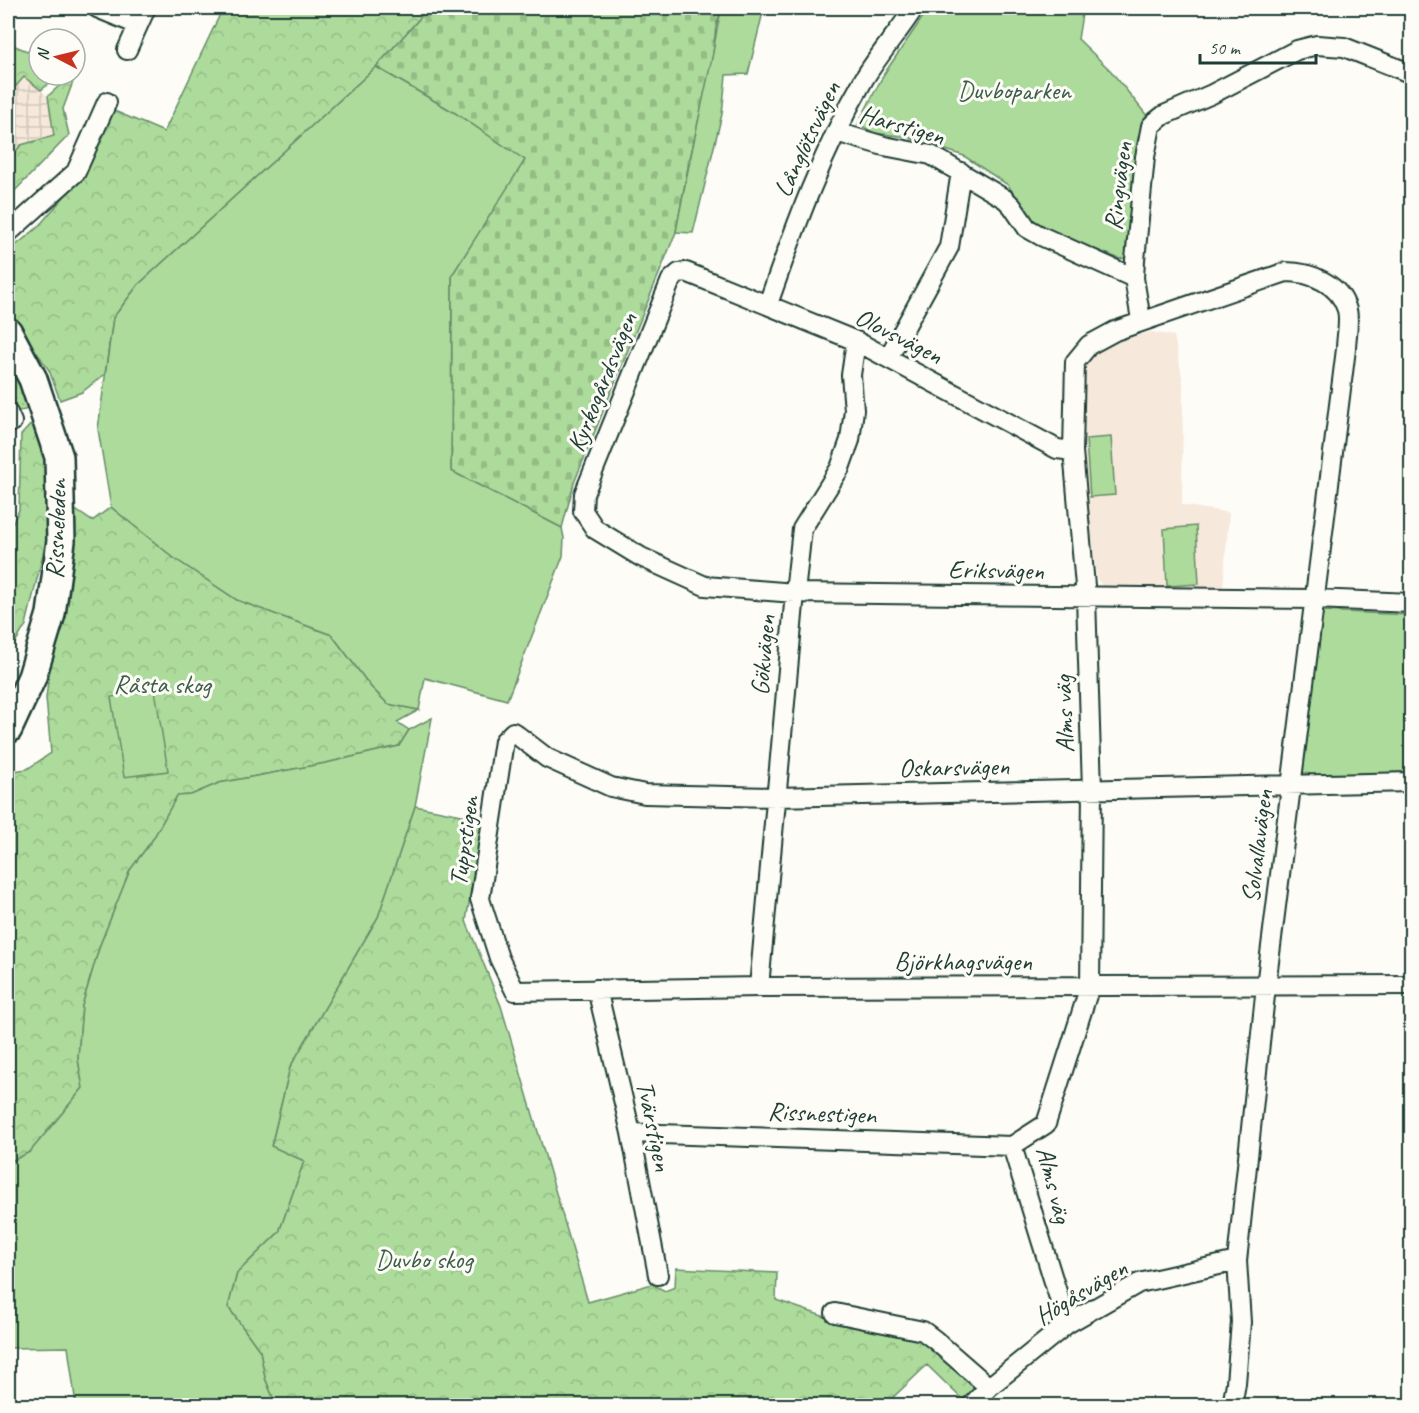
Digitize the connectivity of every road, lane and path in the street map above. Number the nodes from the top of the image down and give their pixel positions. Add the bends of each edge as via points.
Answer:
1 (97, 8) edge
2 (146, 8) edge
3 (914, 8) edge
4 (138, 25) junction
5 (127, 50) dead end
6 (1412, 74) edge
7 (107, 102) dead end
8 (836, 132) junction
9 (961, 172) junction
10 (8, 233) edge
11 (696, 276) joint
12 (1134, 278) junction
13 (1340, 294) joint
14 (768, 304) junction
15 (1141, 320) junction
16 (8, 332) edge
17 (856, 341) junction
18 (888, 358) junction
19 (1073, 451) junction
20 (595, 529) joint
21 (795, 593) junction
22 (1086, 597) junction
23 (1314, 599) junction
24 (1412, 603) edge
25 (8, 729) edge
26 (513, 732) joint
27 (1412, 782) edge
28 (1290, 784) junction
29 (1092, 790) junction
30 (776, 797) junction
31 (1090, 986) junction
32 (1266, 986) junction
33 (1412, 986) edge
34 (759, 987) junction
35 (597, 989) junction
36 (515, 991) joint
37 (631, 1133) junction
38 (1012, 1146) junction
39 (1237, 1261) junction
40 (658, 1275) dead end
41 (836, 1313) dead end
42 (1067, 1324) junction
43 (989, 1387) junction
44 (971, 1406) edge
45 (1232, 1406) edge

1 - 4 street
2 - 4 street
3 - 8 street, Långlötsvägen via 865,77
4 - 5 street
6 - 12 street, Ringvägen via 1344,47 1317,45 1297,50 1164,115 1155,122 1148,138
7 - 10 street via 76,172
8 - 9 street, Harstigen via 931,154
8 - 14 street, Långlötsvägen
9 - 12 street, Harstigen via 1005,199 1027,228 1041,237
9 - 18 street via 949,247
11 - 14 street, Olovsvägen
11 - 20 street, Kyrkogårdsvägen via 679,273 671,280 584,494 583,511
12 - 15 street, Ringvägen
13 - 15 street, Alms väg via 1310,275 1286,272
13 - 23 street, Solvallavägen via 1348,311 1346,349
14 - 17 street, Olovsvägen
15 - 19 street, Alms väg via 1089,345 1075,362
16 - 25 street, Rissneleden via 33,379 59,457 61,541 51,614 32,677
17 - 18 street, Olovsvägen
17 - 21 street, Gökvägen via 850,440 840,468 802,529
18 - 19 street, Olovsvägen via 1058,449
19 - 22 street, Alms väg
20 - 21 street, Eriksvägen via 641,557 705,586
21 - 22 street, Eriksvägen
21 - 30 street, Gökvägen
22 - 23 street, Eriksvägen
22 - 29 street, Alms väg
23 - 24 street, Eriksvägen
23 - 28 street, Solvallavägen
26 - 30 street, Oskarsvägen via 547,758 610,787 645,794
26 - 36 street, Tuppstigen via 504,741 480,899 499,958
27 - 28 street, Oskarsvägen
28 - 29 street, Oskarsvägen
28 - 32 street, Solvallavägen
29 - 30 street, Oskarsvägen
29 - 31 street, Alms väg
30 - 34 street, Gökvägen
31 - 32 street, Björkhagsvägen
31 - 34 street, Björkhagsvägen
31 - 38 street, Alms väg via 1046,1124
32 - 33 street, Björkhagsvägen
32 - 39 street, Solvallavägen
34 - 35 street, Björkhagsvägen
35 - 36 street, Björkhagsvägen
35 - 37 street, Tvärstigen
37 - 38 street, Rissnestigen
37 - 40 street, Tvärstigen
38 - 42 street, Alms väg
39 - 42 street, Högåsvägen via 1139,1283
39 - 45 street, Solvallavägen via 1241,1322
41 - 43 street via 923,1331
42 - 43 street, Högåsvägen
43 - 44 street, Högåsvägen

